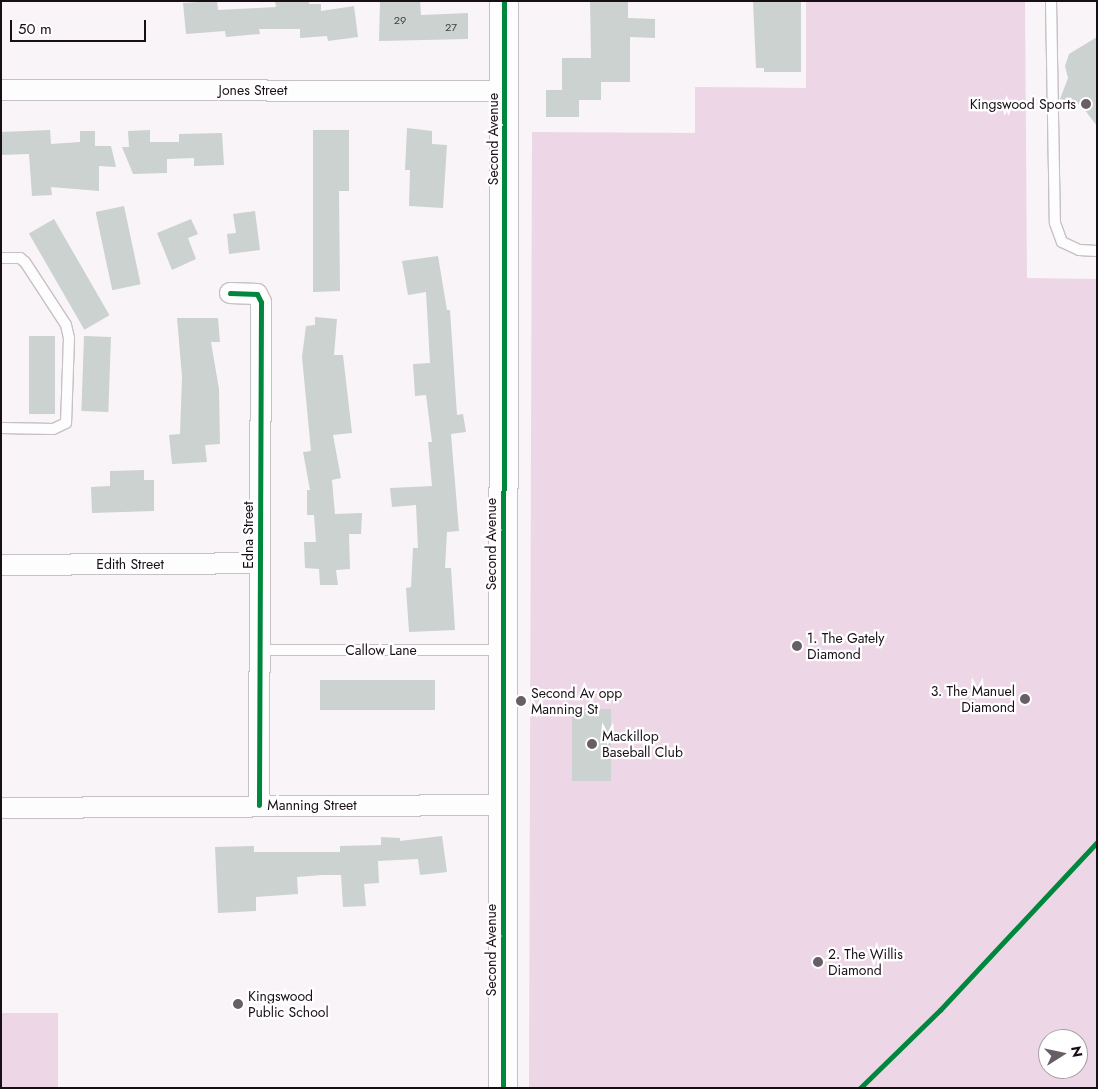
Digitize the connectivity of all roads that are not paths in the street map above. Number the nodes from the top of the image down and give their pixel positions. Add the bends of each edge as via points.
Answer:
1 (504, 1) edge
2 (1052, 1) edge
3 (1, 90) edge
4 (504, 91) junction
5 (1097, 251) edge
6 (1, 258) edge
7 (230, 293) dead end
8 (1, 428) edge
9 (259, 563) junction
10 (1, 565) edge
11 (259, 650) junction
12 (502, 650) junction
13 (259, 805) junction
14 (503, 805) junction
15 (1, 808) edge
16 (503, 1088) edge

1 - 4 street, Second Avenue
2 - 5 lane via 1055,223 1062,242 1079,250
3 - 4 street, Jones Street
4 - 12 street, Second Avenue
6 - 8 lane via 20,258 25,262 66,326 69,338 66,423 53,429
7 - 9 street, Edna Street via 255,293 261,298
9 - 10 street, Edith Street
9 - 11 street, Edna Street
11 - 12 lane, Callow Lane
11 - 13 street, Edna Street
12 - 14 street, Second Avenue
13 - 14 street, Manning Street
13 - 15 street, Manning Street
14 - 16 street, Second Avenue

